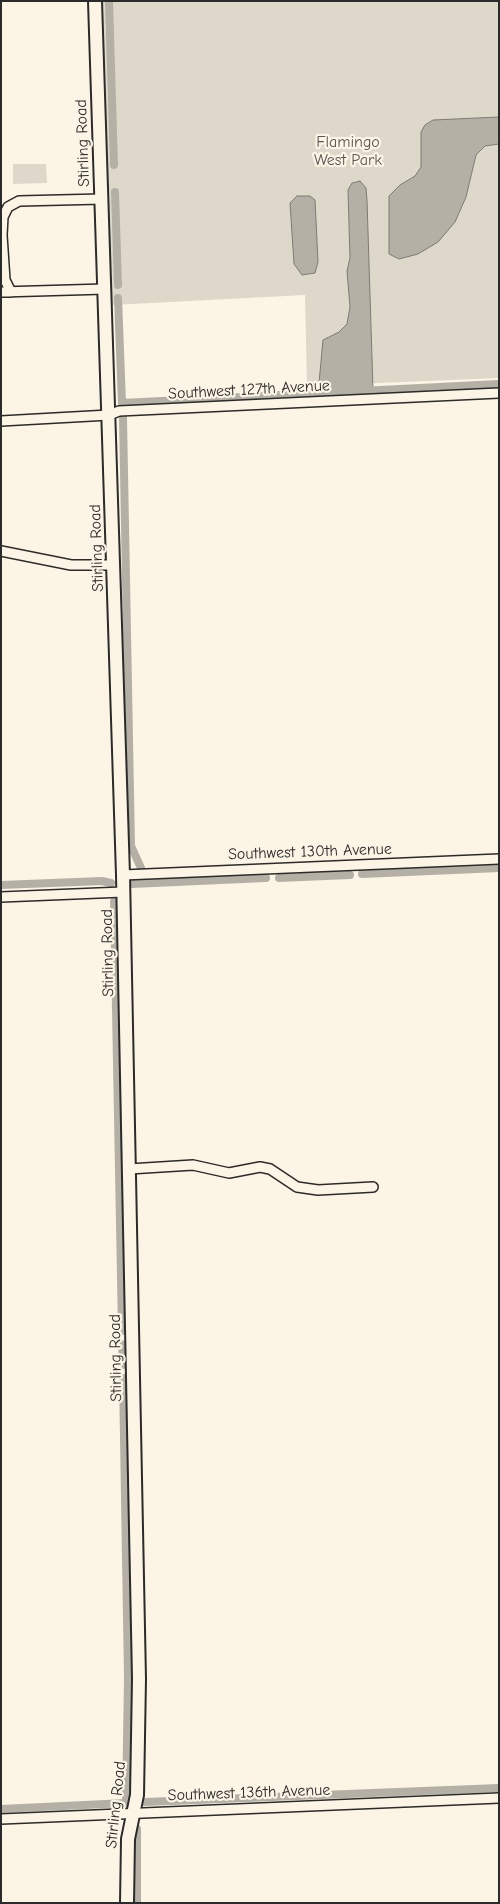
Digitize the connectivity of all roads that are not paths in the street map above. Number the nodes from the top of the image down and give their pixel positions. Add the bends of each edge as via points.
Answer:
1 (94, 1) edge
2 (102, 199) junction
3 (105, 289) junction
4 (1, 292) edge
5 (12, 292) junction
6 (499, 393) edge
7 (109, 415) junction
8 (1, 421) edge
9 (1, 552) edge
10 (114, 565) junction
11 (499, 859) edge
12 (123, 875) junction
13 (124, 892) junction
14 (1, 897) edge
15 (129, 1168) junction
16 (373, 1187) dead end
17 (499, 1798) edge
18 (132, 1812) junction
19 (1, 1819) edge
20 (126, 1903) edge

1 - 2 street, Stirling Road
2 - 3 street, Stirling Road
2 - 5 street via 19,201 8,207 3,217 2,235 5,280
3 - 5 street
3 - 7 street, Stirling Road
4 - 5 street
6 - 7 street, Southwest 127th Avenue via 119,411
7 - 8 street, Southwest 127th Avenue
7 - 10 street, Stirling Road
9 - 10 street via 70,565
10 - 12 street, Stirling Road
11 - 12 street, Southwest 130th Avenue
12 - 13 street, Stirling Road
13 - 14 street
13 - 15 street, Stirling Road
15 - 16 street via 193,1165 229,1173 260,1167 270,1169 297,1187 318,1190
15 - 18 street, Stirling Road via 139,1678 137,1795
17 - 18 street, Southwest 136th Avenue
18 - 19 street, Southwest 136th Avenue
18 - 20 street, Stirling Road

